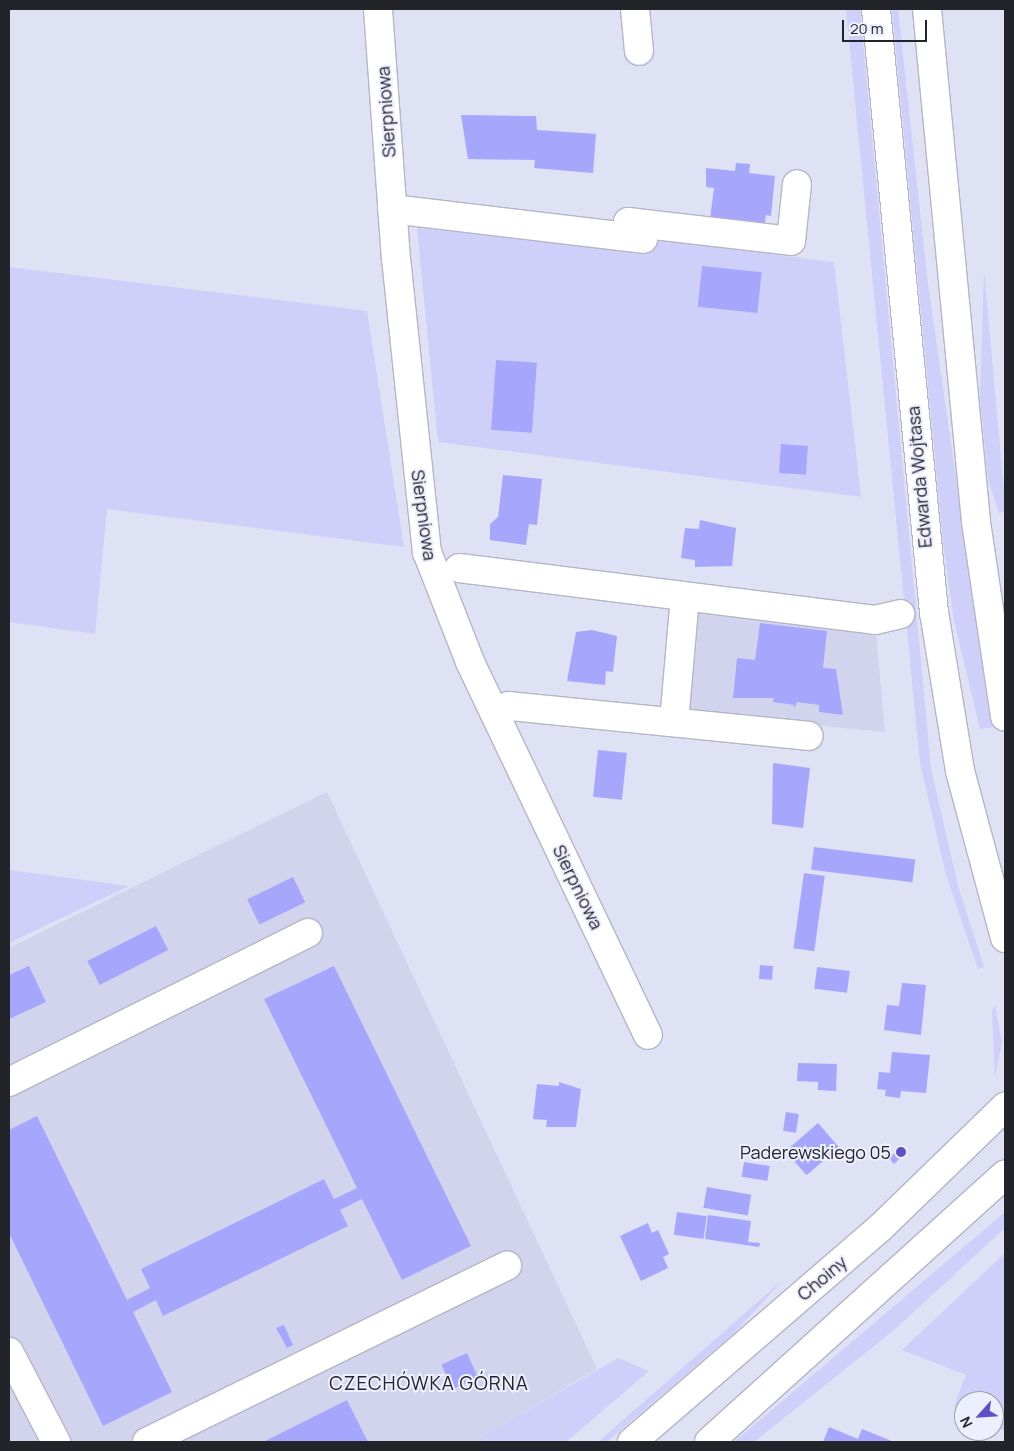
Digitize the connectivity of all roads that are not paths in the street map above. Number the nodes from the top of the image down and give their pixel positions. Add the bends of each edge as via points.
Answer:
1 (378, 9) edge
2 (635, 9) edge
3 (876, 9) edge
4 (927, 9) edge
5 (639, 51) dead end
6 (797, 184) dead end
7 (392, 208) junction
8 (459, 568) dead end
9 (685, 597) junction
10 (900, 614) dead end
11 (494, 712) junction
12 (1005, 717) edge
13 (674, 722) junction
14 (809, 736) dead end
15 (308, 933) dead end
16 (1005, 938) edge
17 (648, 1035) dead end
18 (9, 1082) edge
19 (1005, 1107) edge
20 (1005, 1175) edge
21 (993, 1196) edge
22 (507, 1266) dead end
23 (9, 1352) edge
24 (56, 1442) edge
25 (147, 1442) edge
26 (632, 1442) edge
27 (709, 1442) edge

1 - 7 street, Sierpniowa
2 - 5 street
3 - 16 street, Edwarda Wojtasa via 933,602 960,771
4 - 12 street via 976,522
6 - 7 street via 791,241 628,222 635,238
7 - 11 street, Sierpniowa via 427,552
8 - 9 street
9 - 10 street via 875,620
9 - 13 street
11 - 13 street via 510,706
11 - 17 street, Sierpniowa
13 - 14 street
15 - 18 street
19 - 26 street, Choiny via 881,1227
20 - 21 street
21 - 27 street
22 - 25 street
23 - 24 street

